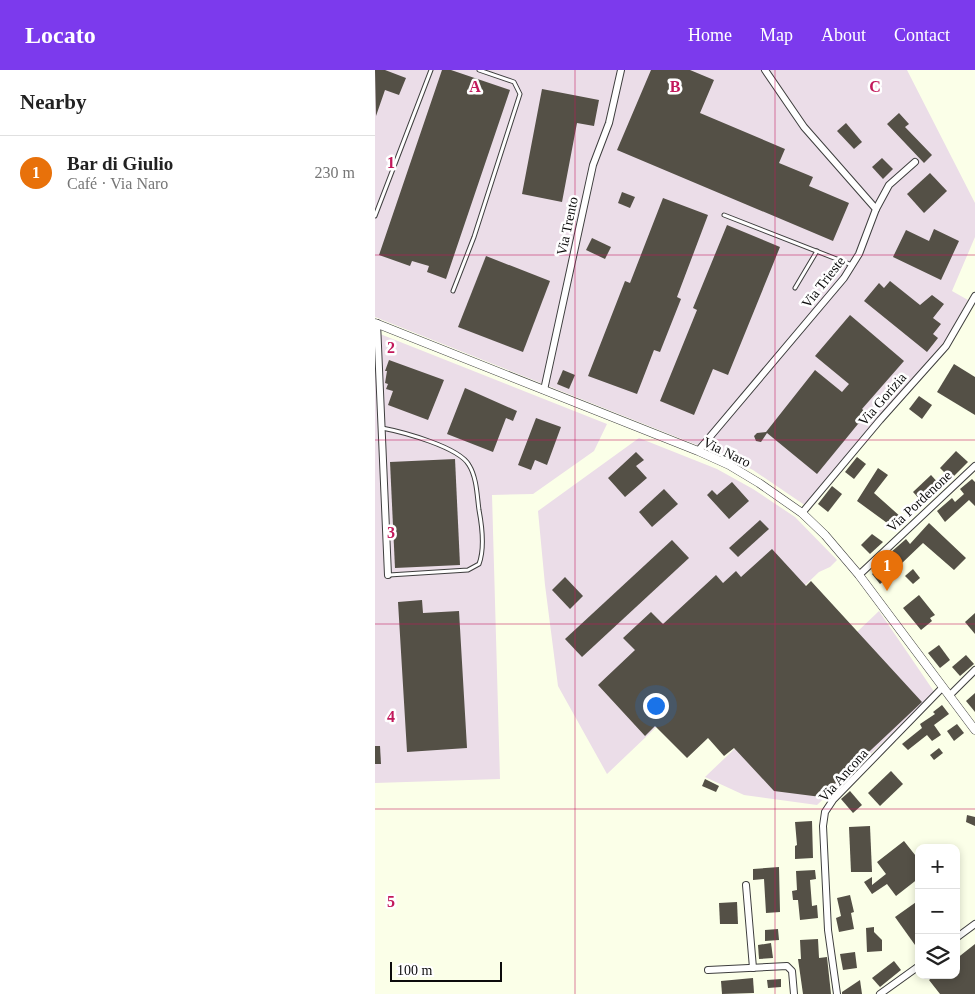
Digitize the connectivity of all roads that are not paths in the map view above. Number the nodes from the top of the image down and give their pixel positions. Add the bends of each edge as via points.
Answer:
1 (431, 70) edge
2 (479, 70) edge
3 (621, 70) edge
4 (765, 70) edge
5 (915, 162) dead end
6 (876, 209) junction
7 (724, 215) dead end
8 (375, 216) edge
9 (817, 251) junction
10 (853, 265) junction
11 (795, 288) dead end
12 (453, 291) dead end
13 (975, 296) edge
14 (376, 323) edge
15 (544, 390) junction
16 (382, 428) junction
17 (698, 451) junction
18 (975, 466) edge
19 (802, 513) junction
20 (388, 575) joint
21 (859, 575) junction
22 (975, 670) edge
23 (943, 687) junction
24 (949, 696) junction
25 (975, 730) edge
26 (746, 885) dead end
27 (975, 924) edge
28 (960, 935) edge
29 (753, 968) junction
30 (915, 969) edge
31 (708, 970) dead end
32 (794, 994) edge
33 (837, 994) edge
34 (880, 994) edge

1 - 8 lane
2 - 12 lane via 514,82 520,94
3 - 15 street, Via Trento via 609,123 593,165
4 - 6 street via 804,127
5 - 6 street, Via Trieste via 889,185
6 - 10 street, Via Trieste
7 - 9 lane
9 - 10 lane
9 - 11 lane
10 - 17 street, Via Trieste
13 - 19 street, Via Gorizia via 945,346
14 - 15 street, Via Naro
14 - 16 street
15 - 17 street, Via Naro
16 - 20 street
16 - 20 lane via 447,448 466,460 474,478 482,550 479,564 468,570
17 - 19 street, Via Naro via 748,476
18 - 21 street, Via Pordenone
19 - 21 street, Via Naro
21 - 23 street, Via Naro
22 - 24 street
23 - 24 street, Via Naro
23 - 33 street, Via Ancona via 825,812 828,930
24 - 25 street, Via Naro
26 - 29 street
27 - 28 street
29 - 31 street
29 - 32 street via 789,967
30 - 34 street

